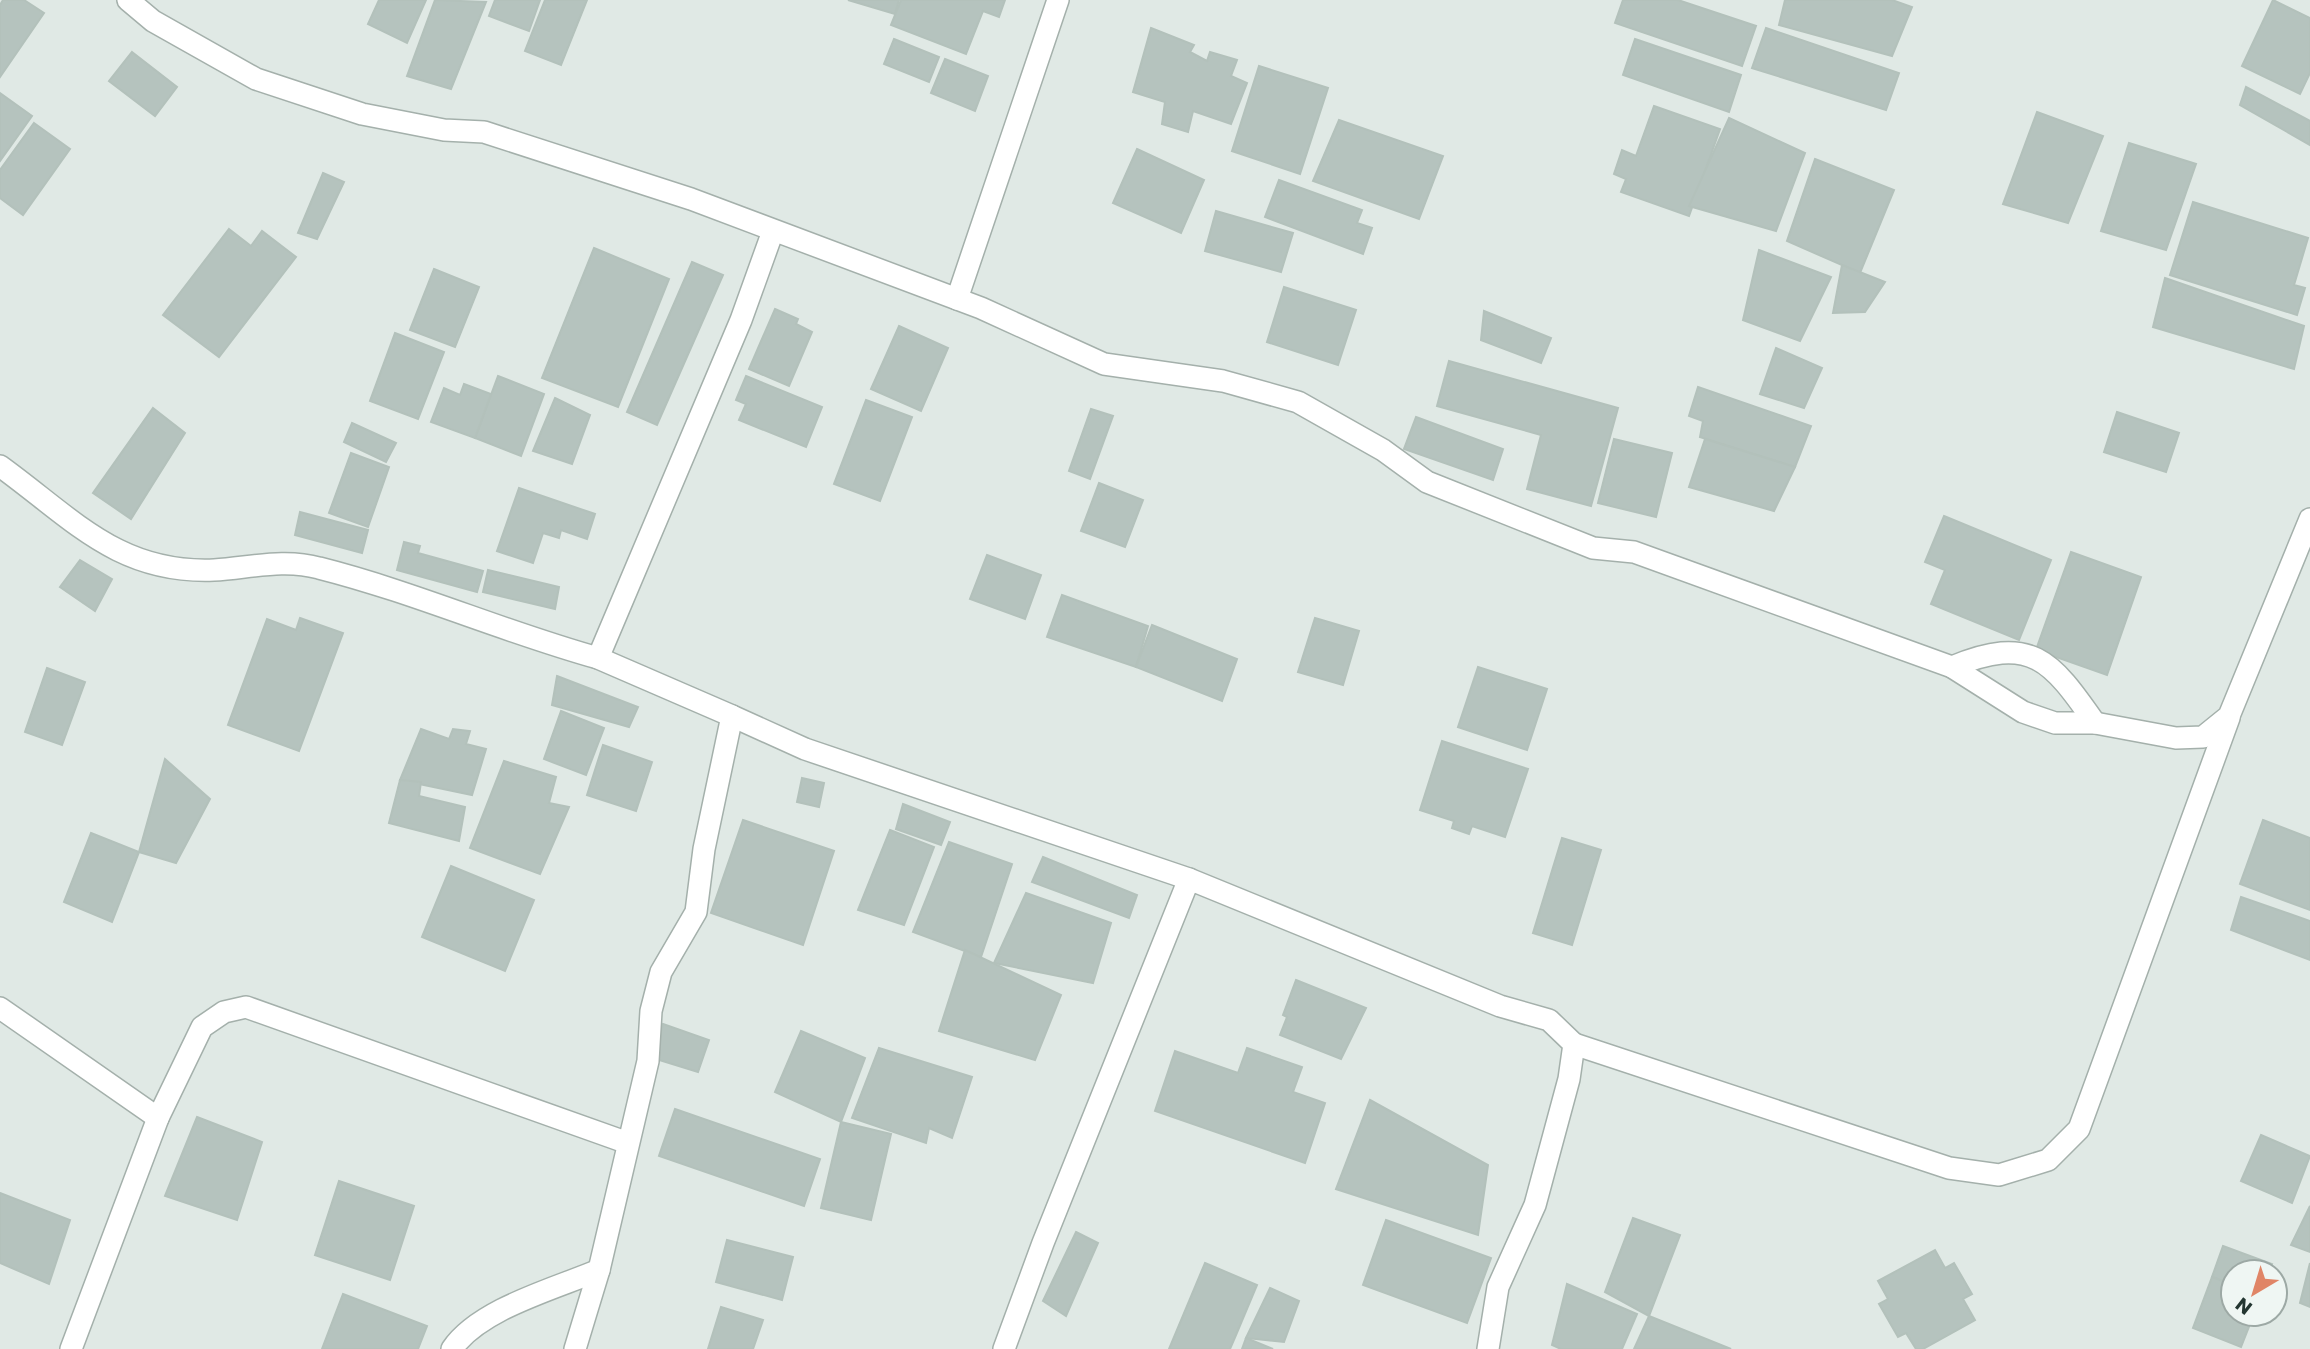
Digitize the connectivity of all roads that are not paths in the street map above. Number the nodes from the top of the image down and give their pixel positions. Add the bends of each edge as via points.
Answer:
1 (128, 0) edge
2 (1058, 0) edge
3 (773, 231) junction
4 (957, 299) junction
5 (0, 466) edge
6 (2310, 519) edge
7 (598, 658) junction
8 (1952, 667) junction
9 (732, 716) junction
10 (2229, 716) junction
11 (2095, 723) junction
12 (1189, 879) junction
13 (0, 1008) edge
14 (1574, 1044) junction
15 (158, 1118) junction
16 (628, 1143) junction
17 (598, 1270) junction
18 (71, 1349) edge
19 (452, 1349) edge
20 (575, 1349) edge
21 (1004, 1349) edge
22 (1488, 1349) edge

1 - 3 street via 153,21 256,79 362,114 444,130 484,132 691,198
2 - 4 street
3 - 4 street via 838,251
3 - 7 street via 741,320
4 - 8 street via 1104,364 1223,381 1298,402 1383,450 1427,482 1592,548 1634,552
5 - 7 street via 111,549 148,565 317,567
6 - 10 street
7 - 9 street
8 - 11 street via 2023,712 2055,723
8 - 11 street via 1982,654 2032,655 2063,677
9 - 12 street via 805,749
9 - 16 street via 704,849 696,912 661,972 651,1011 648,1060
10 - 11 street via 2203,737 2176,738
10 - 14 street via 2079,1129 2048,1160 1999,1175 1949,1168
12 - 14 street via 1500,1006 1549,1020
12 - 21 street
13 - 15 street
14 - 22 street via 1535,1205 1498,1287
15 - 16 street via 202,1027 224,1012 246,1007
15 - 18 street
16 - 17 street
17 - 19 street via 489,1317 463,1333
17 - 20 street

